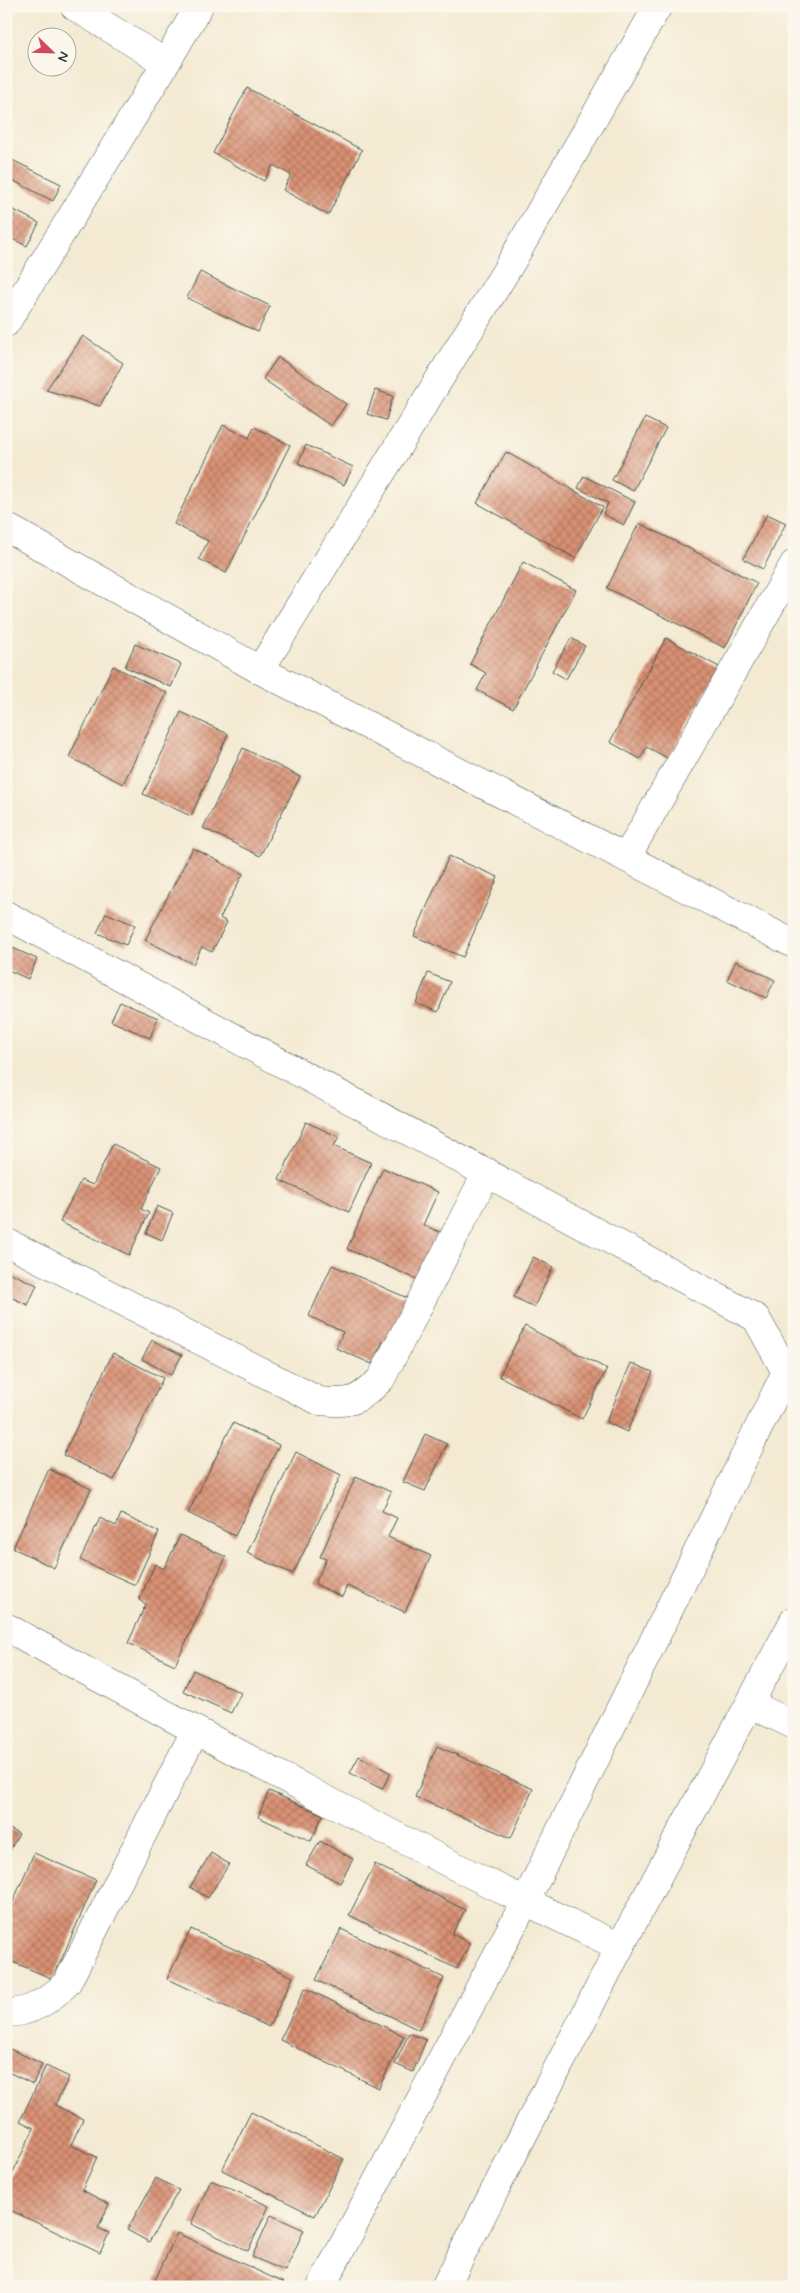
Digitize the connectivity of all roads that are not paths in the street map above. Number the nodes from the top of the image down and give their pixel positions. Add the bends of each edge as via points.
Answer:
1 (74, 6) edge
2 (199, 6) edge
3 (658, 6) edge
4 (166, 64) junction
5 (6, 323) edge
6 (6, 527) edge
7 (794, 564) edge
8 (260, 670) junction
9 (626, 858) junction
10 (6, 915) edge
11 (794, 944) edge
12 (487, 1172) junction
13 (6, 1242) edge
14 (794, 1620) edge
15 (6, 1627) edge
16 (750, 1704) junction
17 (794, 1725) edge
18 (195, 1731) junction
19 (525, 1902) junction
20 (620, 1947) junction
21 (6, 2013) edge
22 (321, 2287) edge
23 (445, 2287) edge

1 - 4 street
2 - 4 street
3 - 8 street via 509,266
4 - 5 street
6 - 8 street
7 - 9 street
8 - 9 street
9 - 11 street
10 - 12 street
12 - 13 street via 381,1379 363,1395 345,1403 319,1401
12 - 19 street via 756,1318 786,1372
14 - 16 street
15 - 18 street
16 - 17 street
16 - 20 street
18 - 19 street
18 - 21 street via 67,1983 46,2002 20,2013
19 - 20 street
19 - 22 street
20 - 23 street

